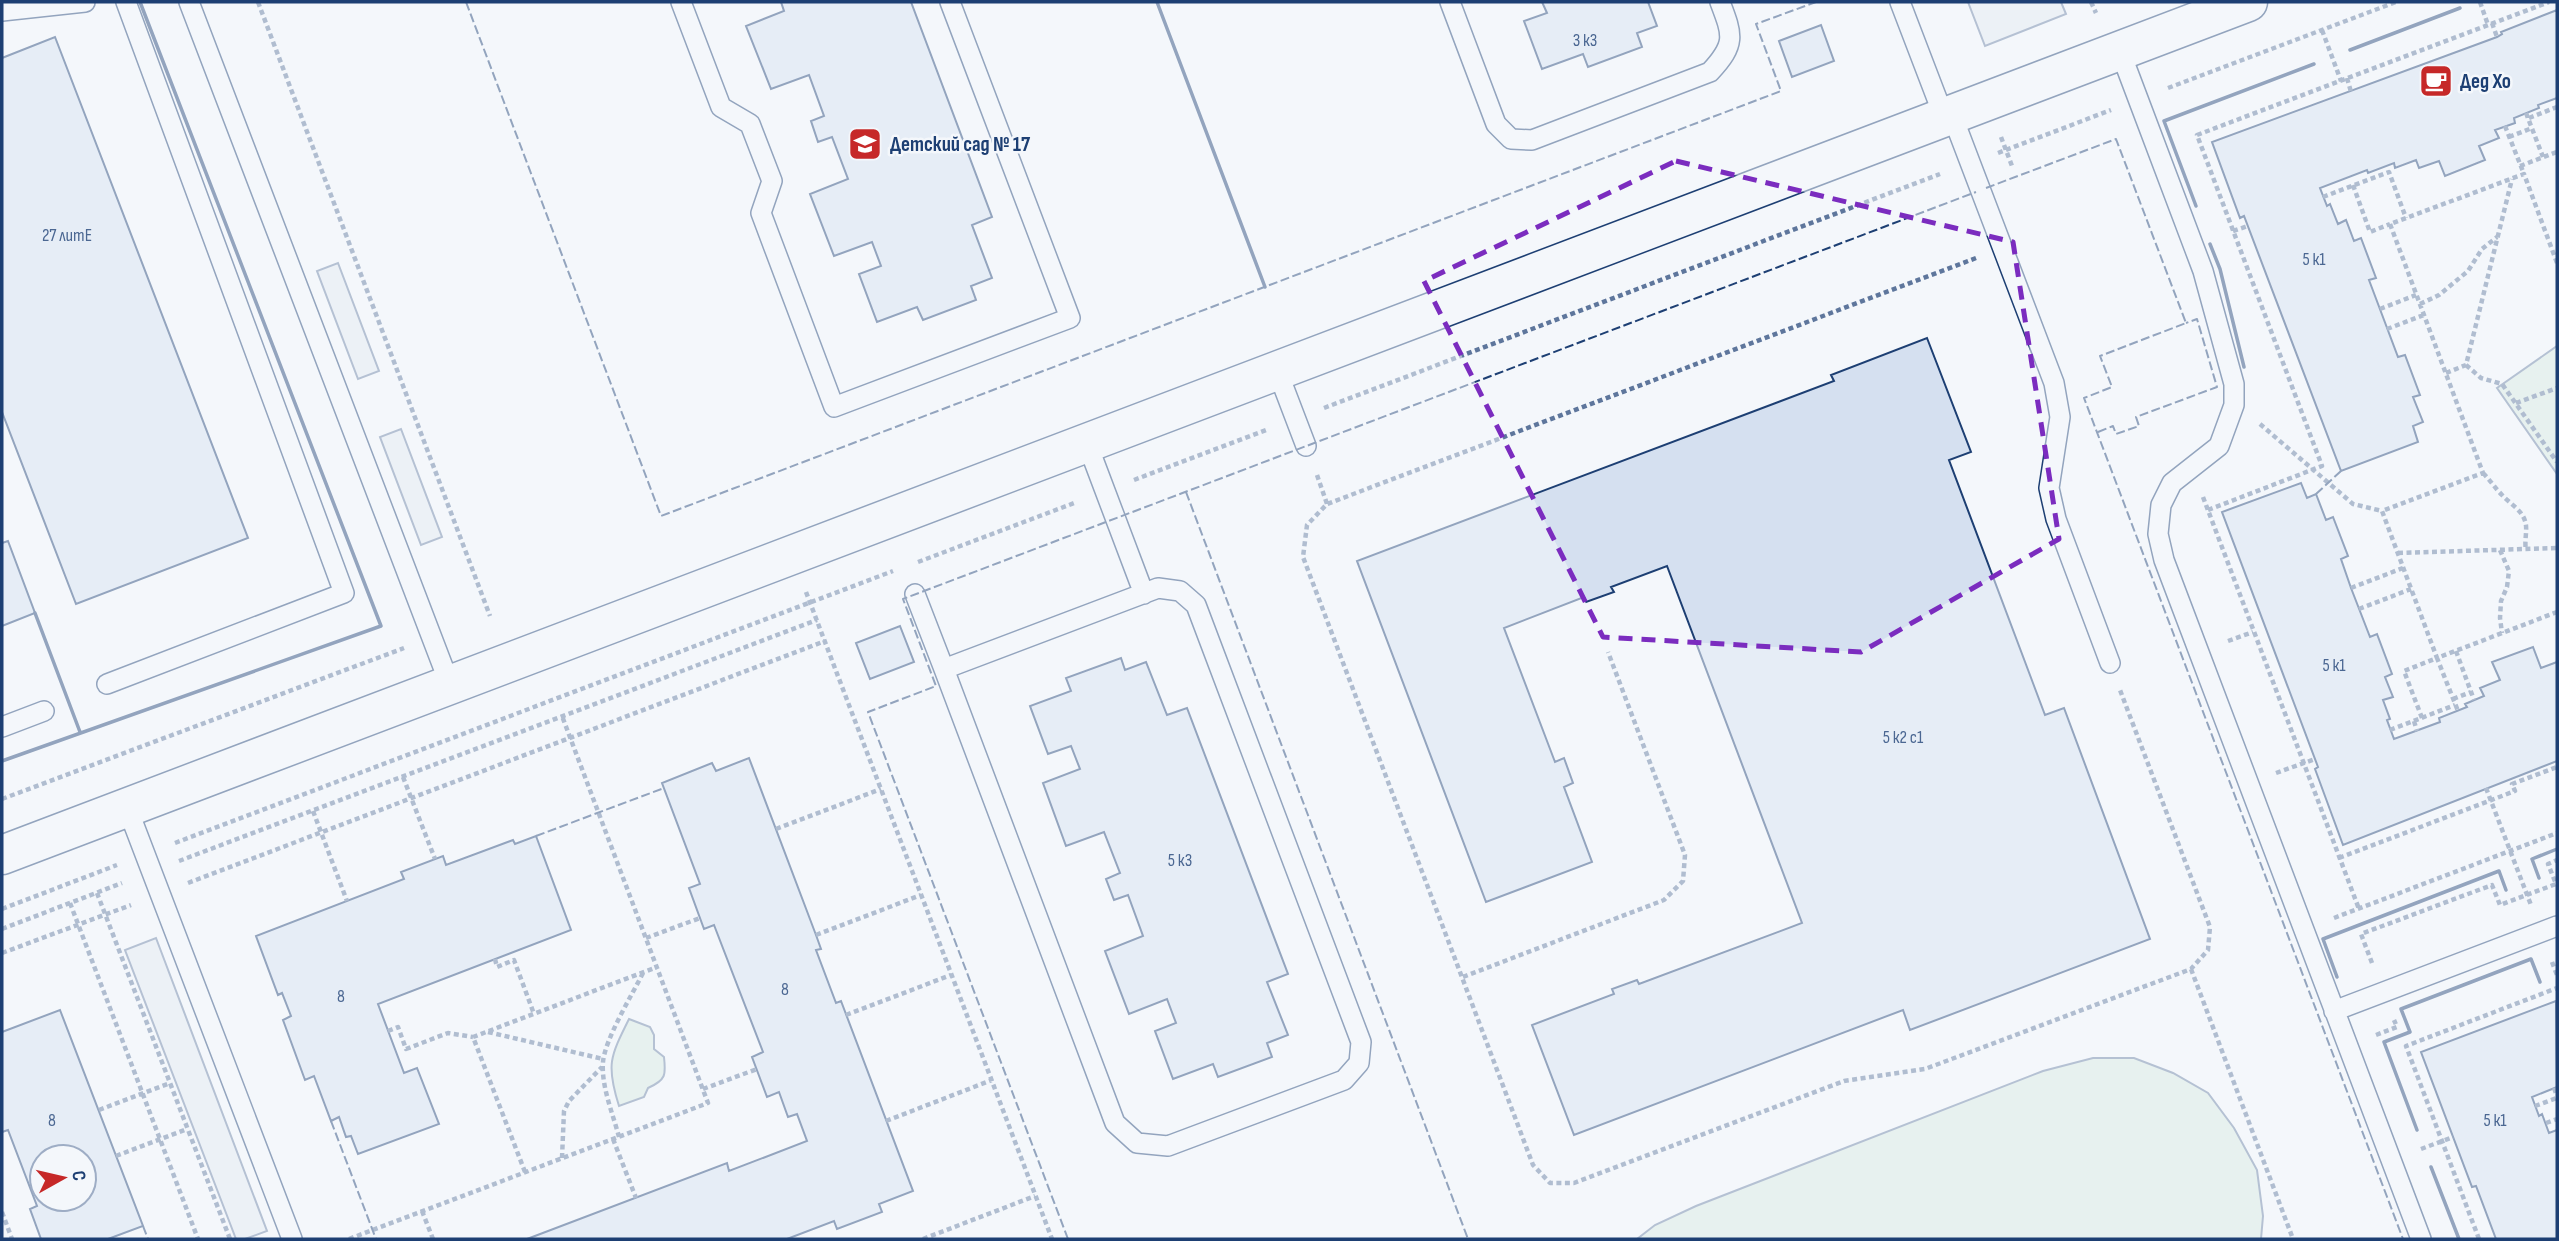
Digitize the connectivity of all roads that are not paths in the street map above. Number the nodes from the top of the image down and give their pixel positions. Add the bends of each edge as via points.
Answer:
1 (85, 2) edge
2 (126, 2) edge
3 (189, 2) edge
4 (681, 2) edge
5 (950, 2) edge
6 (1450, 2) edge
7 (1900, 2) edge
8 (2248, 2) edge
9 (1727, 4) edge
10 (2, 11) edge
11 (2120, 51) junction
12 (1948, 116) junction
13 (1277, 370) junction
14 (1087, 443) junction
15 (1306, 446) dead end
16 (915, 594) dead end
17 (1144, 594) junction
18 (2110, 663) road end
19 (944, 669) junction
20 (107, 684) dead end
21 (450, 685) junction
22 (44, 710) dead end
23 (2, 727) edge
24 (127, 807) junction
25 (2, 855) edge
26 (2557, 926) edge
27 (2334, 1011) junction
28 (292, 1239) edge
29 (2421, 1239) edge

1 - 10 lane
2 - 20 lane via 344,593
3 - 21 lane
4 - 5 lane via 721,107 750,124 772,181 761,213 834,407 1070,318
6 - 9 lane via 1496,124 1511,139 1531,140 1710,72 1727,54
7 - 12 lane
8 - 11 street
11 - 12 street
11 - 27 lane via 2203,271 2234,384 2234,405 2219,446 2172,483 2161,505 2158,534 2164,561
12 - 13 street
12 - 18 lane via 2054,383 2060,417 2049,488 2056,519
13 - 14 street
13 - 15 lane
14 - 17 lane
14 - 21 street
16 - 19 lane
17 - 19 lane
17 - 19 lane via 1158,588 1180,591 1196,605 1362,1042 1359,1063 1344,1080 1168,1146 1138,1143 1115,1123
21 - 24 street
22 - 23 lane
24 - 25 street
24 - 28 lane
26 - 27 lane
27 - 29 lane

